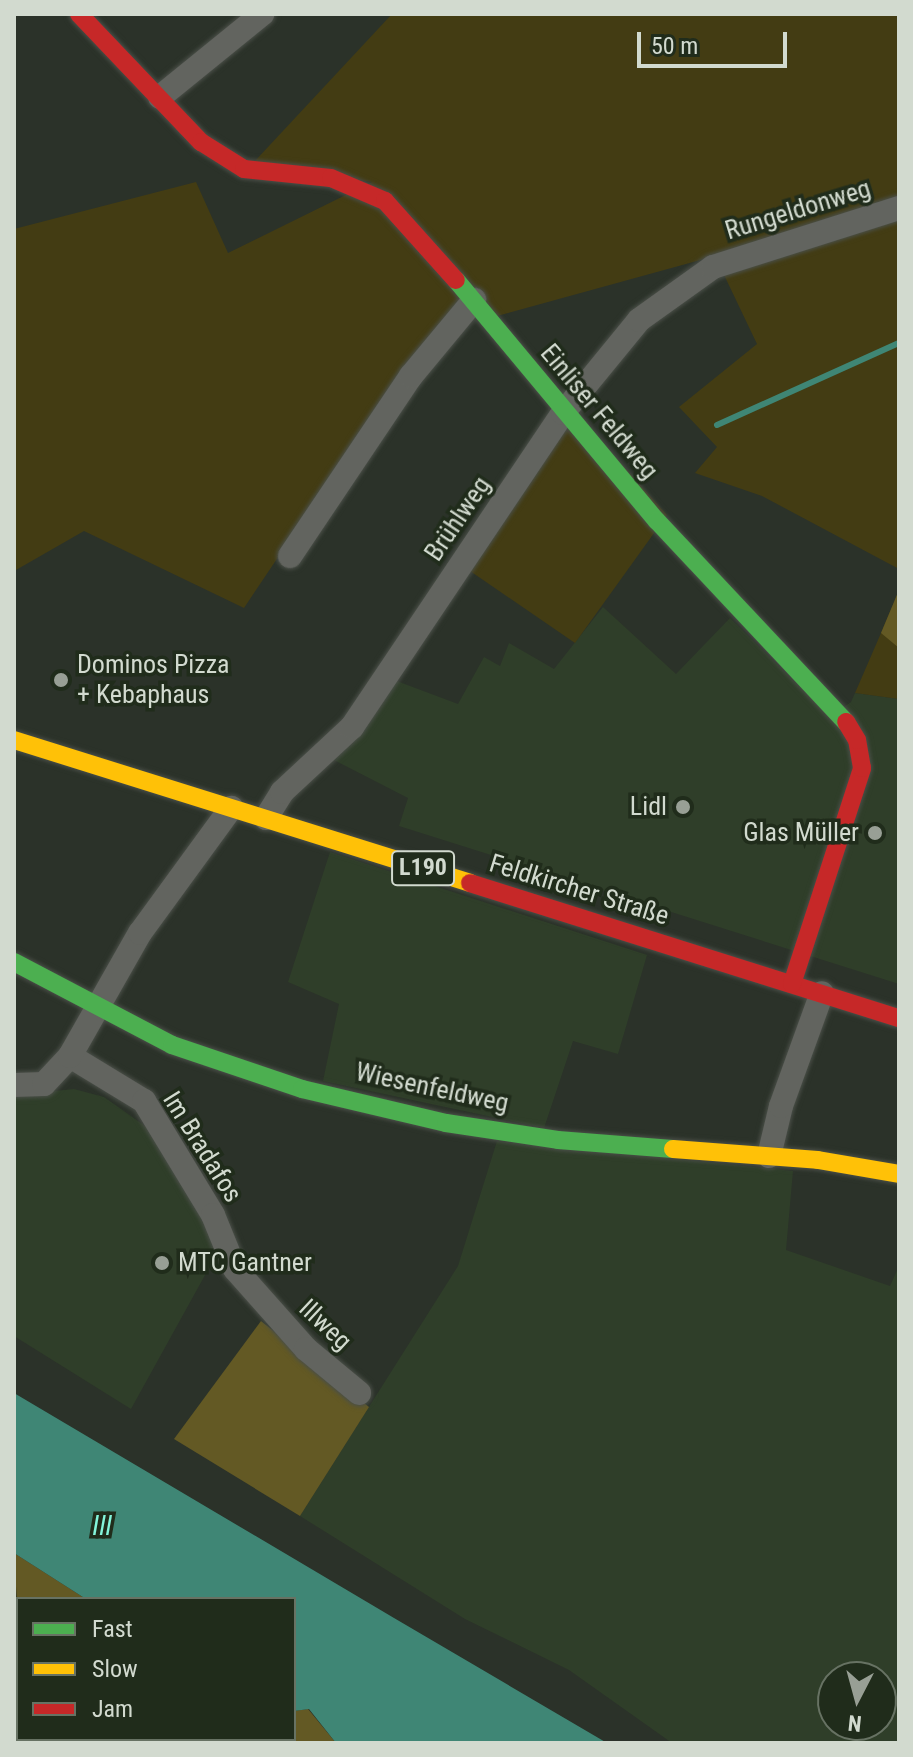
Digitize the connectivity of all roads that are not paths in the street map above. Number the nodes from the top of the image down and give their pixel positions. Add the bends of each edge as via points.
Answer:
1 (79, 14) edge
2 (262, 14) edge
3 (160, 97) junction
4 (899, 208) edge
5 (713, 267) joint
6 (474, 300) junction
7 (563, 413) junction
8 (290, 556) dead end
9 (14, 740) edge
10 (231, 808) junction
11 (266, 818) junction
12 (14, 962) edge
13 (792, 984) junction
14 (822, 993) junction
15 (99, 1011) junction
16 (899, 1018) edge
17 (70, 1056) junction
18 (14, 1085) edge
19 (769, 1156) junction
20 (899, 1174) edge
21 (255, 1296) joint
22 (359, 1393) dead end

1 - 3 street, Einliser Feldweg
2 - 3 street
3 - 6 street, Einliser Feldweg via 201,142 244,169 331,178 385,201
4 - 5 street, Rungeldonweg
5 - 7 street, Brühlweg via 639,320
6 - 7 street, Einliser Feldweg
6 - 8 street via 411,376
7 - 11 street, Brühlweg via 352,727 282,792
7 - 13 street, Einliser Feldweg via 844,719 857,740 862,768
9 - 10 street, Feldkircher Straße / L190
10 - 11 street, Feldkircher Straße / L190
10 - 15 street via 140,933
11 - 13 street, Feldkircher Straße / L190
12 - 15 street, Wiesenfeldweg
13 - 14 street, Feldkircher Straße / L190
14 - 16 street, Feldkircher Straße / L190
14 - 19 street via 781,1106
15 - 17 street
15 - 19 street, Wiesenfeldweg via 229,1066 446,1123 558,1140
17 - 18 street via 44,1084
17 - 21 street, Im Bradafos via 144,1101 213,1215 235,1269
19 - 20 street, Wiesenfeldweg
21 - 22 street, Illweg

